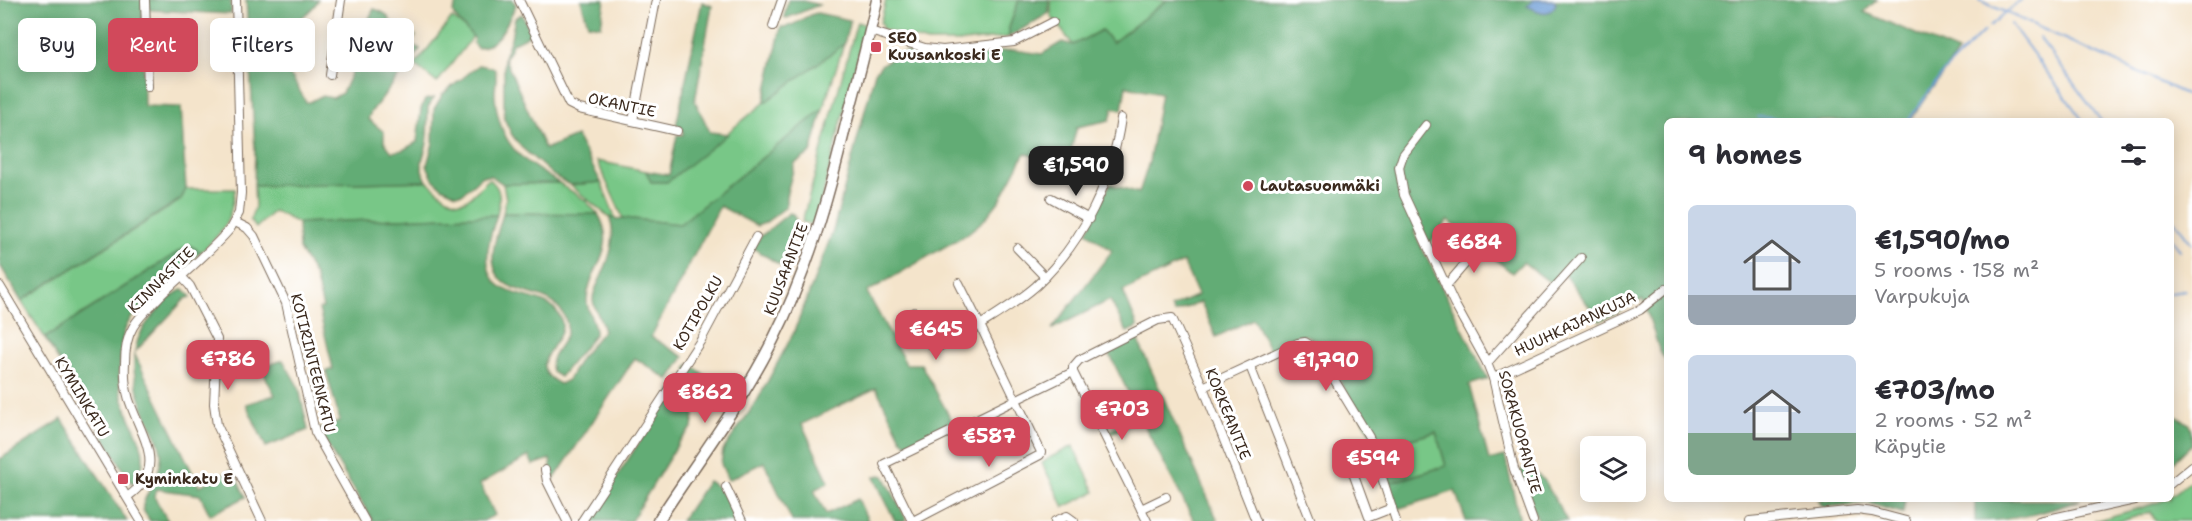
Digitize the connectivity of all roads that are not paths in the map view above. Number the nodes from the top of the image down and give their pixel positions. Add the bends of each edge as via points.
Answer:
1 (145, 0) edge
2 (236, 0) edge
3 (341, 0) edge
4 (519, 0) edge
5 (656, 0) edge
6 (782, 0) edge
7 (877, 0) edge
8 (1053, 22) dead end
9 (772, 26) dead end
10 (870, 31) junction
11 (330, 75) dead end
12 (148, 87) dead end
13 (1121, 118) dead end
14 (633, 121) junction
15 (1426, 125) dead end
16 (677, 131) dead end
17 (1051, 198) dead end
18 (1089, 219) junction
19 (236, 222) junction
20 (756, 237) dead end
21 (1482, 244) dead end
22 (1017, 248) dead end
23 (1581, 258) dead end
24 (181, 276) junction
25 (1045, 277) junction
26 (959, 283) dead end
27 (0, 286) edge
28 (1446, 286) junction
29 (1664, 292) edge
30 (914, 312) dead end
31 (980, 325) junction
32 (1487, 363) junction
33 (1250, 366) junction
34 (1073, 372) junction
35 (1492, 378) junction
36 (1203, 387) junction
37 (1015, 399) junction
38 (2192, 466) edge
39 (545, 470) dead end
40 (1353, 473) dead end
41 (2174, 481) edge
42 (726, 487) dead end
43 (127, 497) junction
44 (1166, 497) dead end
45 (2126, 502) edge
46 (1141, 508) junction
47 (1392, 508) junction
48 (1809, 518) edge
49 (1764, 520) edge
50 (141, 521) edge
51 (262, 521) edge
52 (365, 521) edge
53 (567, 521) edge
54 (582, 521) edge
55 (658, 521) edge
56 (742, 521) edge
57 (912, 521) edge
58 (1055, 521) edge
59 (1074, 521) edge
60 (1147, 521) edge
61 (1256, 521) edge
62 (1311, 521) edge
63 (1396, 521) edge
64 (1533, 521) edge
65 (1750, 521) edge
66 (1905, 521) edge
67 (2039, 521) edge

1 - 12 street
2 - 19 street via 242,193
3 - 11 street
4 - 14 street, OKANTIE via 569,104
5 - 14 street
6 - 9 street
7 - 10 main road, KUUSAANTIE
8 - 10 street via 1014,42 943,50
10 - 55 main road, KUUSAANTIE via 830,189 792,300 744,393
13 - 18 street via 1106,182
14 - 16 street, OKANTIE
15 - 28 street, SORAKUOPANTIE via 1403,155 1400,167 1407,205
17 - 18 street
18 - 25 street
19 - 24 street, KINNASTIE
19 - 52 street, KOTIRINTEENKATU via 254,236 283,295 315,432
20 - 54 street, KOTIPOLKU via 701,340
21 - 28 street
22 - 25 street
23 - 32 street
24 - 43 street, KINNASTIE via 138,320 126,348 125,387 145,435 150,463 142,483
24 - 51 street via 217,339 217,424
25 - 31 street
26 - 31 street
27 - 43 street, KYMINKATU
28 - 32 street, SORAKUOPANTIE
29 - 35 street, HUUHKAJANKUJA via 1640,310
30 - 31 street via 936,348
31 - 37 street
32 - 35 street, SORAKUOPANTIE
33 - 36 street
33 - 47 street via 1298,343 1315,348 1369,437
33 - 62 street
34 - 36 street, KORKEANTIE via 1079,360 1158,320 1172,318
34 - 37 street
34 - 46 street
35 - 64 street, SORAKUOPANTIE via 1514,469
36 - 61 street, KORKEANTIE
37 - 57 street via 1041,452 1038,458
37 - 57 street via 884,464
38 - 41 street
39 - 53 street
40 - 47 street via 1369,517
42 - 56 street
43 - 50 street, KYMINKATU
44 - 46 street
45 - 67 street
46 - 60 street
47 - 63 street
48 - 49 street
48 - 66 street via 1857,510
49 - 65 street
58 - 59 street via 1067,516

